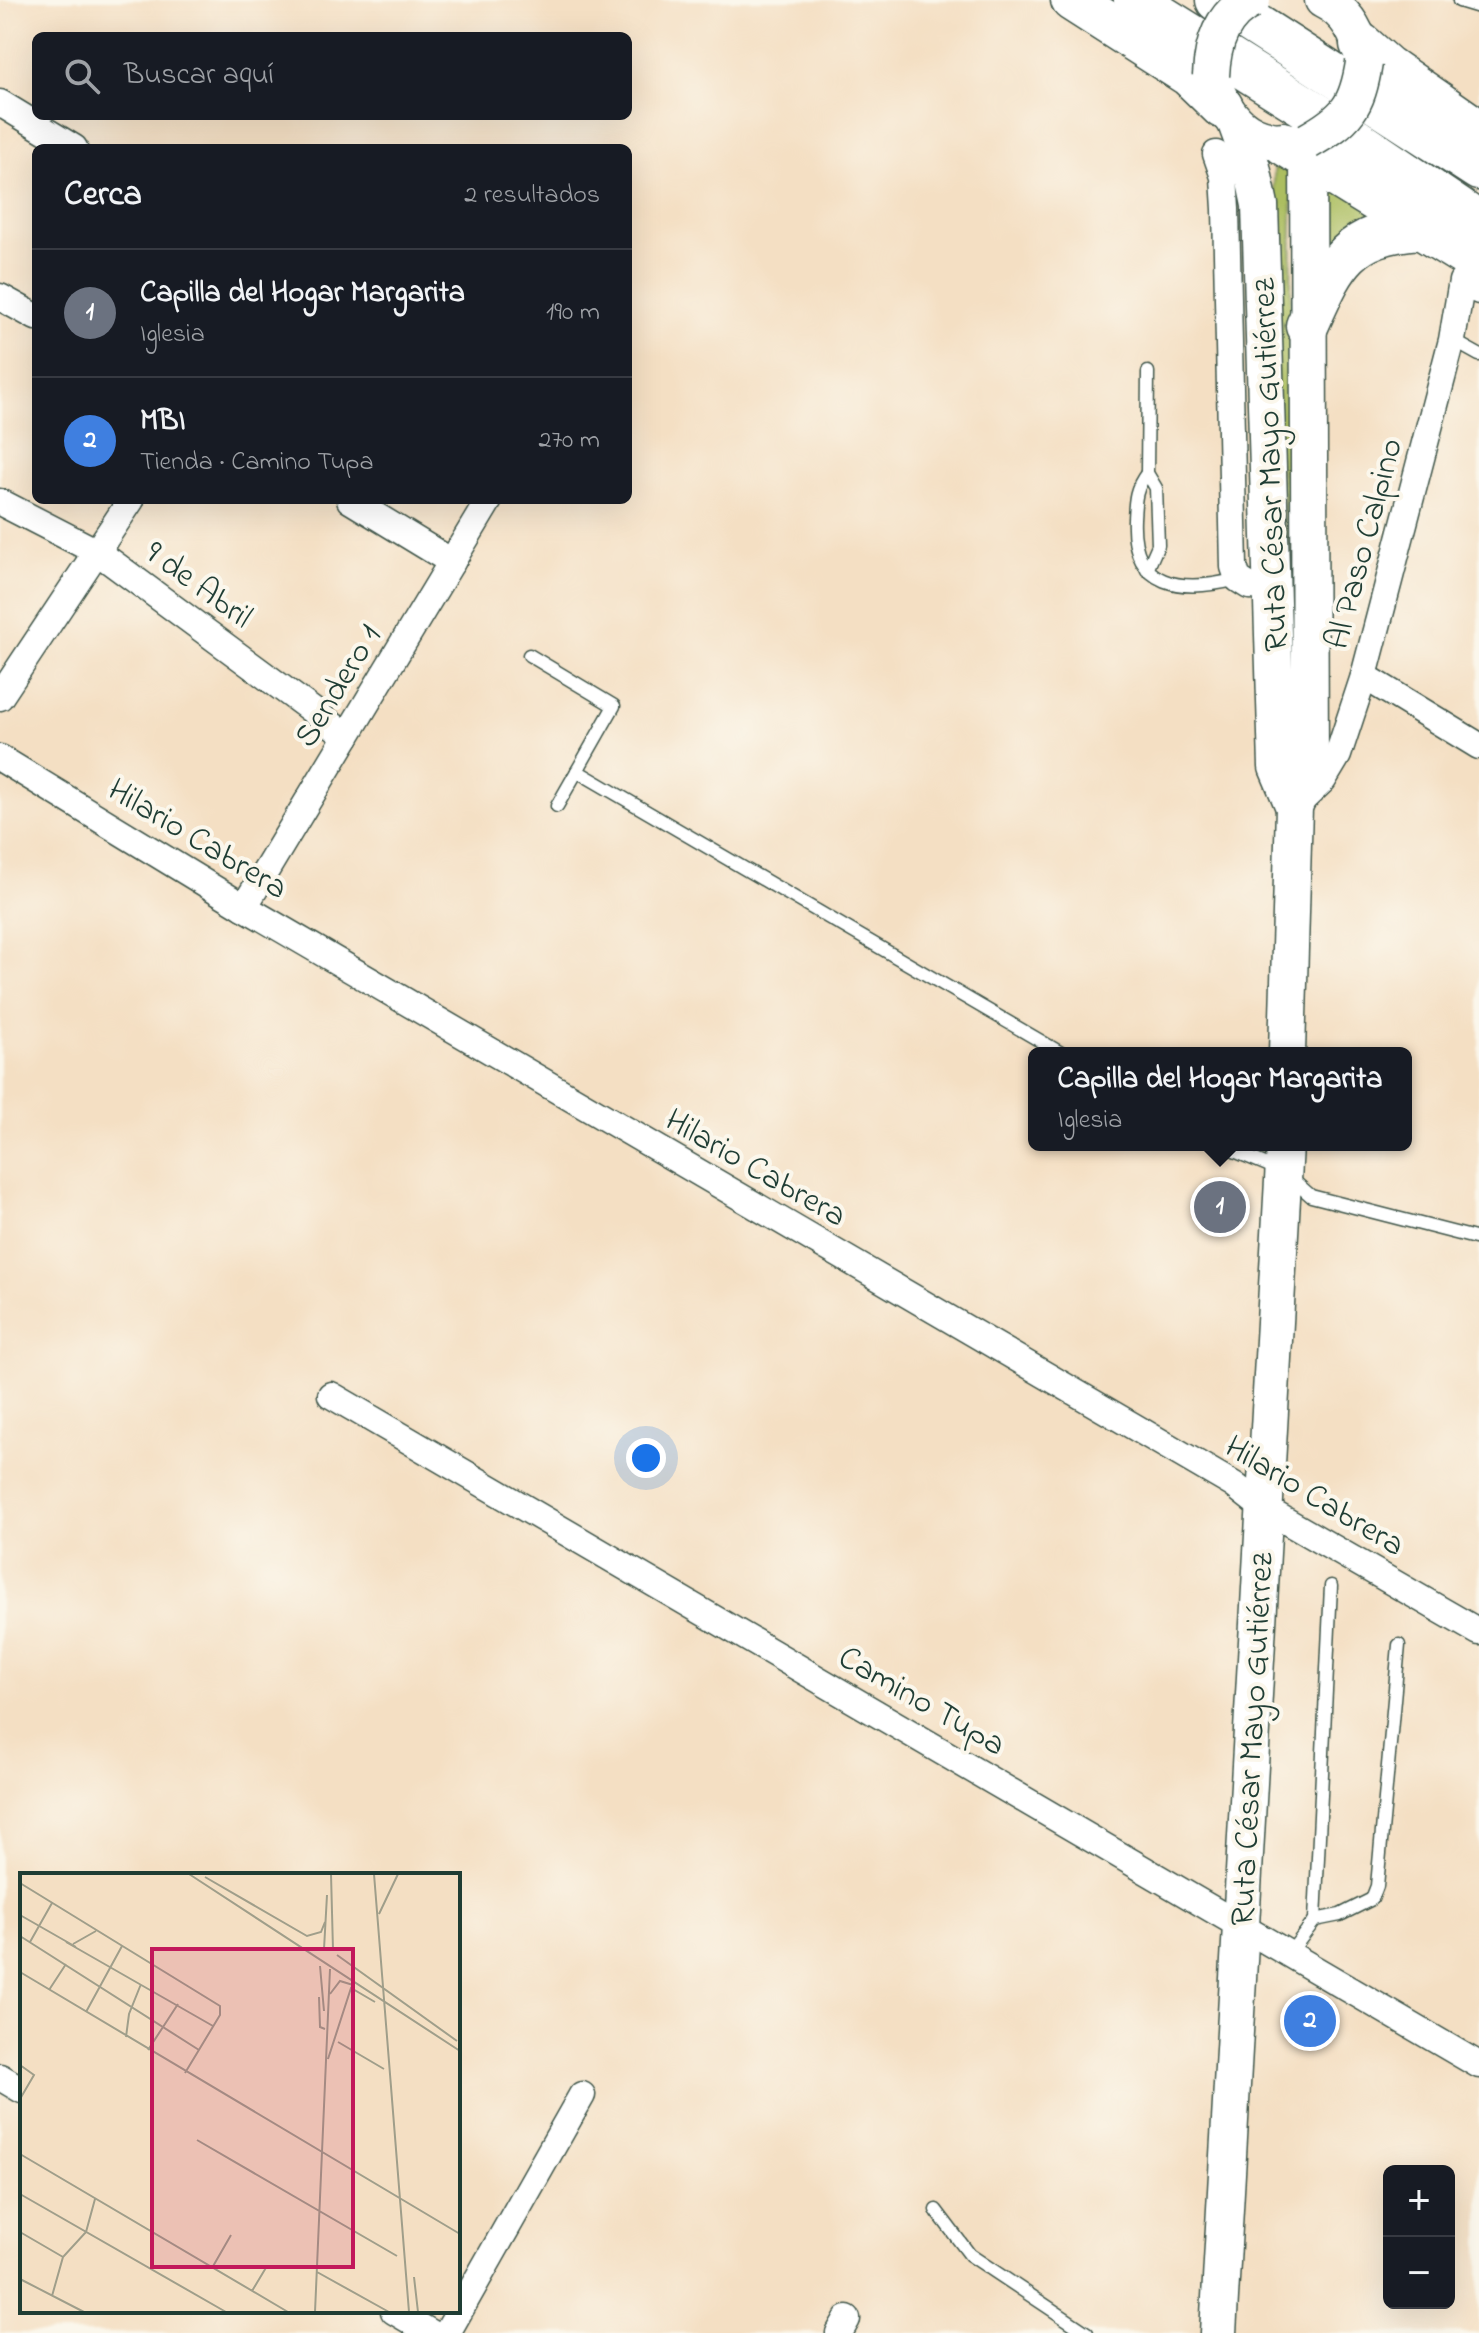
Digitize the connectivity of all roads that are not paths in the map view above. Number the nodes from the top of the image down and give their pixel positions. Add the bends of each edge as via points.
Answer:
1 (1072, 0) edge
2 (1135, 0) edge
3 (1217, 0) edge
4 (1252, 0) edge
5 (1328, 1) edge
6 (1459, 1) edge
7 (1479, 7) edge
8 (1362, 53) junction
9 (1223, 102) junction
10 (0, 103) edge
11 (1479, 131) edge
12 (67, 144) edge
13 (1299, 147) junction
14 (1216, 154) dead end
15 (1479, 169) edge
16 (1479, 223) edge
17 (1421, 228) junction
18 (1473, 279) edge
19 (0, 297) edge
20 (32, 315) edge
21 (1307, 326) junction
22 (1452, 340) junction
23 (1479, 355) edge
24 (1148, 372) dead end
25 (1147, 473) junction
26 (0, 502) edge
27 (129, 504) edge
28 (357, 504) edge
29 (487, 504) edge
30 (99, 553) junction
31 (452, 562) junction
32 (1147, 570) junction
33 (1254, 583) junction
34 (529, 655) dead end
35 (1364, 676) junction
36 (0, 697) edge
37 (347, 736) junction
38 (1479, 746) edge
39 (0, 758) edge
40 (577, 771) junction
41 (557, 806) dead end
42 (1294, 807) junction
43 (244, 907) junction
44 (1051, 1047) edge
45 (1287, 1047) edge
46 (1250, 1151) edge
47 (1284, 1158) edge
48 (1479, 1239) edge
49 (331, 1395) dead end
50 (1262, 1507) junction
51 (1331, 1586) dead end
52 (1479, 1632) edge
53 (1399, 1645) dead end
54 (1315, 1920) junction
55 (1240, 1925) junction
56 (1289, 1954) junction
57 (1479, 2065) edge
58 (0, 2077) edge
59 (20, 2089) edge
60 (582, 2095) dead end
61 (936, 2210) dead end
62 (460, 2310) edge
63 (397, 2313) edge
64 (458, 2313) edge
65 (431, 2333) edge
66 (447, 2333) edge
67 (1087, 2333) edge
68 (1218, 2333) edge

1 - 9 highway
2 - 16 highway
3 - 15 highway
4 - 9 main road, bridge via 1229,17 1211,55
5 - 8 main road via 1349,22
6 - 7 lane
8 - 11 highway
8 - 13 main road, bridge via 1359,97 1338,124
9 - 13 main road via 1258,138
9 - 33 main road, Ruta César Mayo Gutiérrez via 1252,167 1260,205
10 - 12 street
13 - 17 highway
13 - 21 main road, Ruta César Mayo Gutiérrez
14 - 33 street via 1226,209 1234,567
17 - 18 highway
17 - 21 highway via 1398,229 1355,247 1334,265
18 - 22 street, Al Paso Calpino
19 - 20 street
21 - 42 main road, Ruta César Mayo Gutiérrez via 1310,768
22 - 23 lane
22 - 35 street, Al Paso Calpino
24 - 25 lane
25 - 32 lane via 1156,488 1158,545
25 - 32 lane via 1135,489 1133,547
26 - 30 street, 9 de Abril
27 - 30 street
28 - 31 street
29 - 31 street, Sendero 1
30 - 36 street
30 - 37 street, 9 de Abril
31 - 37 street, Sendero 1
32 - 33 lane via 1175,584
33 - 42 main road, Ruta César Mayo Gutiérrez via 1277,767
34 - 40 lane via 614,706
35 - 38 street
35 - 42 street, Al Paso Calpino via 1338,755 1323,780
37 - 43 street, Sendero 1
39 - 43 street, Hilario Cabrera
40 - 41 lane
40 - 44 lane
42 - 45 main road, Ruta César Mayo Gutiérrez
43 - 50 street, Hilario Cabrera via 1234,1485
46 - 47 lane
47 - 48 lane via 1311,1196
47 - 50 main road, Ruta César Mayo Gutiérrez
49 - 55 street, Camino Tupa
50 - 52 street, Hilario Cabrera
50 - 55 main road, Ruta César Mayo Gutiérrez
51 - 54 lane
53 - 54 lane via 1377,1886 1372,1899
54 - 56 lane
55 - 56 street, Camino Tupa
55 - 68 main road, Ruta César Mayo Gutiérrez
56 - 57 street, Camino Tupa
58 - 59 street
60 - 62 street
61 - 67 lane via 970,2255
63 - 65 street
64 - 66 street

